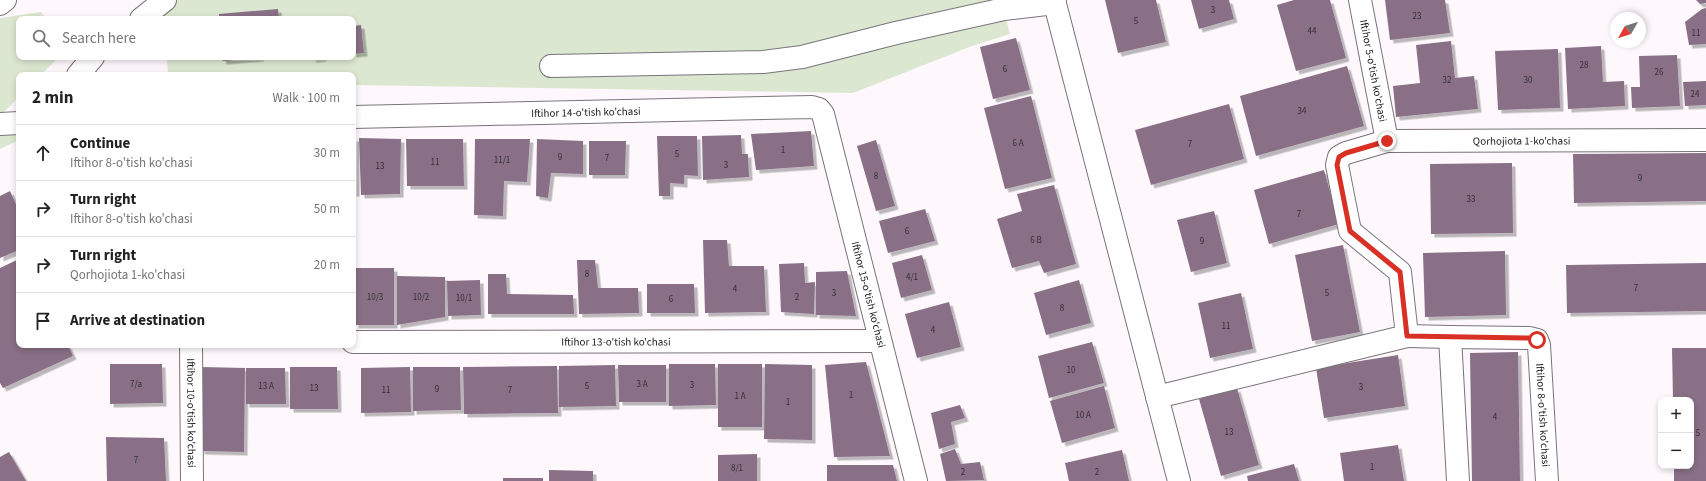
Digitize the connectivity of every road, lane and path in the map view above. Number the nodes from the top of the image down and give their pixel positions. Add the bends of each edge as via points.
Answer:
1 (5, 0) edge
2 (166, 0) edge
3 (1360, 0) edge
4 (1055, 1) edge
5 (0, 4) edge
6 (145, 16) edge
7 (90, 60) edge
8 (551, 66) dead end
9 (80, 72) edge
10 (819, 109) joint
11 (356, 117) edge
12 (16, 123) edge
13 (0, 124) edge
14 (1706, 140) edge
15 (1387, 141) junction
16 (1407, 336) junction
17 (1450, 337) junction
18 (879, 341) junction
19 (356, 342) edge
20 (191, 348) edge
21 (1157, 397) junction
22 (192, 481) edge
23 (916, 481) edge
24 (1179, 481) edge
25 (1458, 481) edge
26 (1547, 481) edge

1 - 5 street
2 - 6 street
3 - 15 street, Iftihor 5-o'tish ko'chasi
4 - 8 street via 896,32 802,57 762,62
4 - 21 street
7 - 9 street
10 - 11 street, Iftihor 14-o'tish ko'chasi via 812,107
10 - 18 street, Iftihor 15-o'tish ko'chasi via 823,114
12 - 13 street
14 - 15 street, Qorhojiota 1-ko'chasi
15 - 16 street, Qorhojiota 1-ko'chasi via 1346,153 1339,157 1337,165 1350,231 1400,272
16 - 17 street, Iftihor 8-o'tish ko'chasi
16 - 21 street, Iftihor 8-o'tish ko'chasi
17 - 25 street
17 - 26 street, Iftihor 8-o'tish ko'chasi via 1537,340
18 - 19 street, Iftihor 13-o'tish ko'chasi
18 - 23 street, Iftihor 15-o'tish ko'chasi
20 - 22 street, Iftihor 10-o'tish ko'chasi
21 - 24 street

